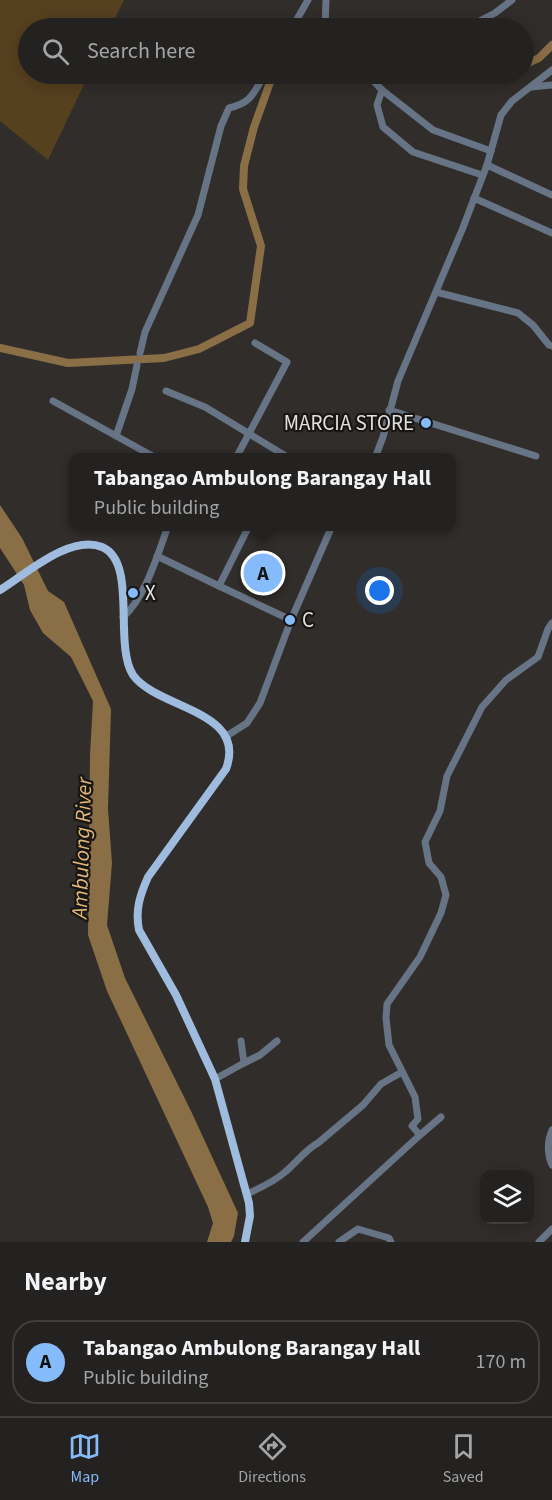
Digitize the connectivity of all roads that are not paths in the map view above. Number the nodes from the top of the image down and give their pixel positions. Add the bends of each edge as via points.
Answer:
1 (308, 0) edge
2 (326, 0) edge
3 (512, 0) edge
4 (298, 18) edge
5 (325, 18) edge
6 (485, 18) edge
7 (552, 70) edge
8 (259, 84) edge
9 (376, 84) edge
10 (552, 85) edge
11 (531, 87) junction
12 (382, 90) junction
13 (491, 151) junction
14 (487, 165) junction
15 (482, 176) junction
16 (552, 195) edge
17 (474, 198) junction
18 (552, 234) edge
19 (436, 292) junction
20 (255, 343) dead end
21 (552, 346) edge
22 (140, 353) dead end
23 (137, 365) dead end
24 (166, 391) dead end
25 (53, 401) dead end
26 (389, 410) junction
27 (250, 433) junction
28 (116, 436) junction
29 (147, 453) edge
30 (239, 453) edge
31 (281, 453) edge
32 (377, 453) edge
33 (536, 456) dead end
34 (166, 531) edge
35 (246, 531) edge
36 (330, 531) edge
37 (157, 556) junction
38 (219, 586) junction
39 (0, 590) edge
40 (123, 617) junction
41 (291, 620) junction
42 (552, 623) edge
43 (225, 737) junction
44 (241, 1041) dead end
45 (277, 1041) dead end
46 (244, 1063) junction
47 (402, 1072) junction
48 (215, 1079) junction
49 (441, 1117) dead end
50 (552, 1130) edge
51 (420, 1135) junction
52 (552, 1165) edge
53 (247, 1194) junction
54 (552, 1229) edge
55 (375, 1238) edge
56 (245, 1242) edge
57 (303, 1242) edge
58 (339, 1242) edge
59 (391, 1242) edge
60 (539, 1242) edge

1 - 4 street
2 - 5 street
3 - 6 street
7 - 11 street
8 - 22 street via 243,105 229,108 221,126 198,215 145,332
9 - 12 street
10 - 11 street
11 - 13 street via 501,115
12 - 13 street via 433,129
12 - 15 street via 377,105 383,127 413,152
13 - 14 street
14 - 15 street
14 - 16 street
15 - 17 street
17 - 18 street
17 - 19 street
19 - 21 street via 518,314
19 - 26 street
20 - 27 street via 287,362
23 - 28 street
24 - 27 street via 205,407
25 - 28 street
26 - 32 street
26 - 33 street
27 - 30 street
27 - 31 street
28 - 29 street
34 - 37 street
35 - 38 street
36 - 41 street
37 - 38 street
37 - 40 street via 135,604
38 - 41 street
39 - 40 main road via 60,551 83,544 102,547 117,562
40 - 43 main road via 126,659 140,683 210,719
41 - 43 street via 254,713 247,723
42 - 47 street via 538,657 511,676 482,707 445,781 440,811 425,842 429,863 441,877 446,895 420,957 386,1009 389,1045
43 - 48 main road via 229,754 226,769 148,876 139,897 137,919
44 - 46 street
45 - 46 street
46 - 48 street
47 - 51 street via 415,1097 418,1119 412,1126
47 - 53 street via 381,1084 363,1105 285,1173
48 - 53 main road
49 - 51 street
50 - 52 street via 548,1149
51 - 57 street
53 - 56 main road via 250,1216
54 - 60 street
55 - 58 street via 358,1229
55 - 59 street via 389,1238

